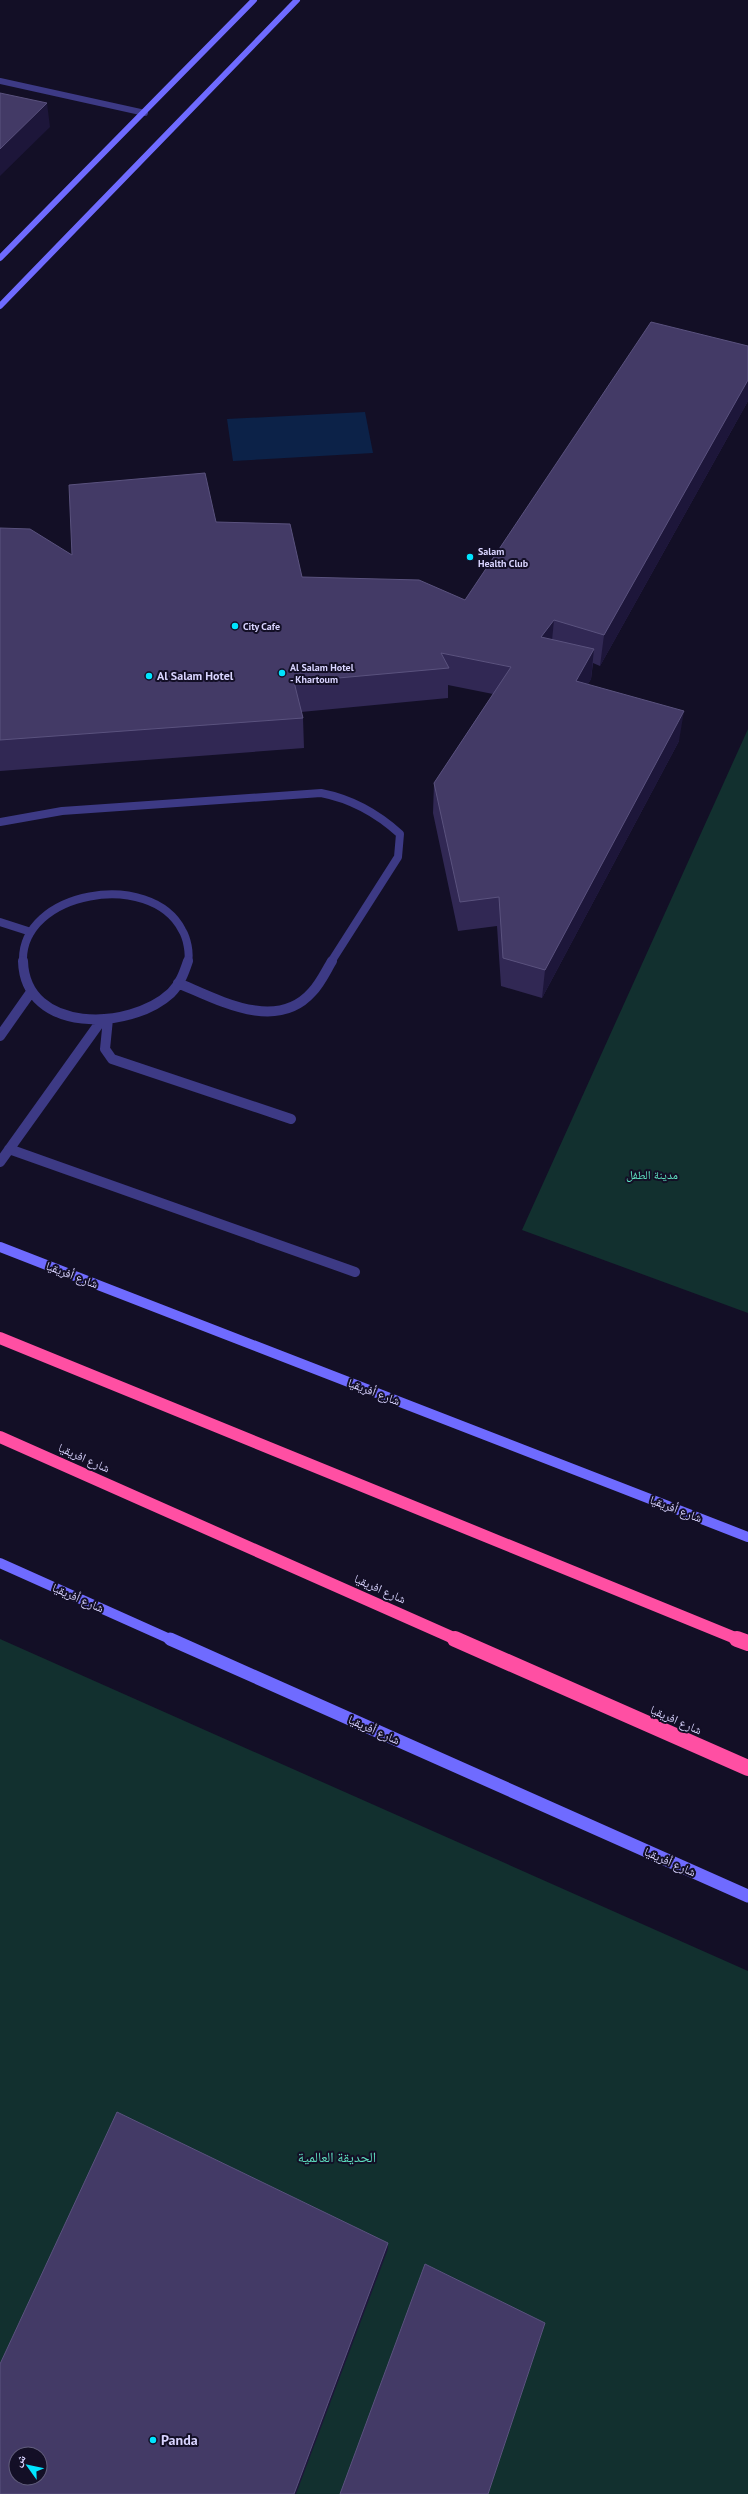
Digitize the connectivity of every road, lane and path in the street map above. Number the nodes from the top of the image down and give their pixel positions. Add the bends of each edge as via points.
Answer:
1 (254, 0) edge
2 (297, 0) edge
3 (0, 81) edge
4 (144, 113) junction
5 (0, 258) edge
6 (0, 306) edge
7 (0, 822) edge
8 (0, 922) edge
9 (31, 932) junction
10 (178, 983) junction
11 (31, 992) junction
12 (104, 1020) junction
13 (0, 1036) edge
14 (291, 1119) dead end
15 (9, 1149) junction
16 (0, 1162) edge
17 (0, 1247) edge
18 (355, 1272) dead end
19 (0, 1338) edge
20 (0, 1437) edge
21 (748, 1537) edge
22 (0, 1563) edge
23 (748, 1643) edge
24 (748, 1768) edge
25 (748, 1896) edge

1 - 4 street
2 - 6 street
3 - 4 street
4 - 5 street
7 - 10 street via 62,811 321,793 341,796 359,804 382,817 400,834 398,857 312,993 290,1007 256,1013
8 - 9 street
9 - 10 street via 48,915 70,902 97,895 124,894 149,900 169,912 183,929 190,949 186,969
9 - 11 street via 22,952 23,973
10 - 12 street via 154,1005 129,1016
11 - 12 street via 49,1008 73,1018
11 - 13 street
12 - 14 street via 105,1049 112,1059
12 - 15 street
15 - 16 street
15 - 18 street
17 - 21 street, شارع أفريقيا
19 - 23 highway
20 - 24 highway, شارع افريقيا
22 - 25 street, شارع أفريقيا

